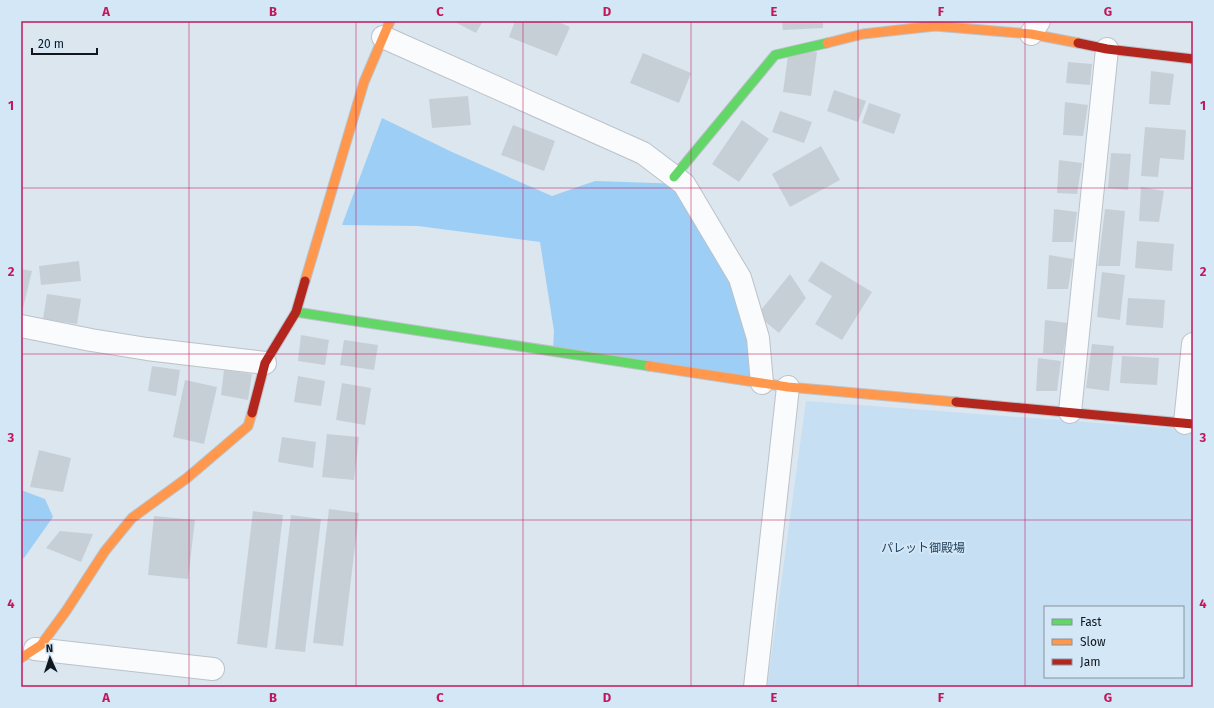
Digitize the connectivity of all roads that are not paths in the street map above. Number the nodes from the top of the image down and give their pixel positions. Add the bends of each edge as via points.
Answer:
1 (1035, 27) edge
2 (386, 29) edge
3 (1107, 49) junction
4 (1193, 59) edge
5 (674, 177) junction
6 (296, 312) junction
7 (21, 326) edge
8 (1193, 344) edge
9 (265, 363) junction
10 (762, 382) junction
11 (788, 387) junction
12 (1070, 412) junction
13 (1189, 423) edge
14 (28, 653) edge
15 (213, 670) dead end
16 (755, 687) edge

1 - 3 street
1 - 5 street via 935,26 863,34 775,56
2 - 5 street via 643,153
2 - 6 street via 364,82
3 - 4 street
3 - 12 street
5 - 10 street via 684,184 740,278 758,338
6 - 9 street
6 - 10 street
7 - 9 street via 147,349
8 - 13 street
9 - 14 street via 248,426 187,478 132,518 105,551 66,612 41,645
10 - 11 street
11 - 12 street
11 - 16 street
12 - 13 street
14 - 15 street

